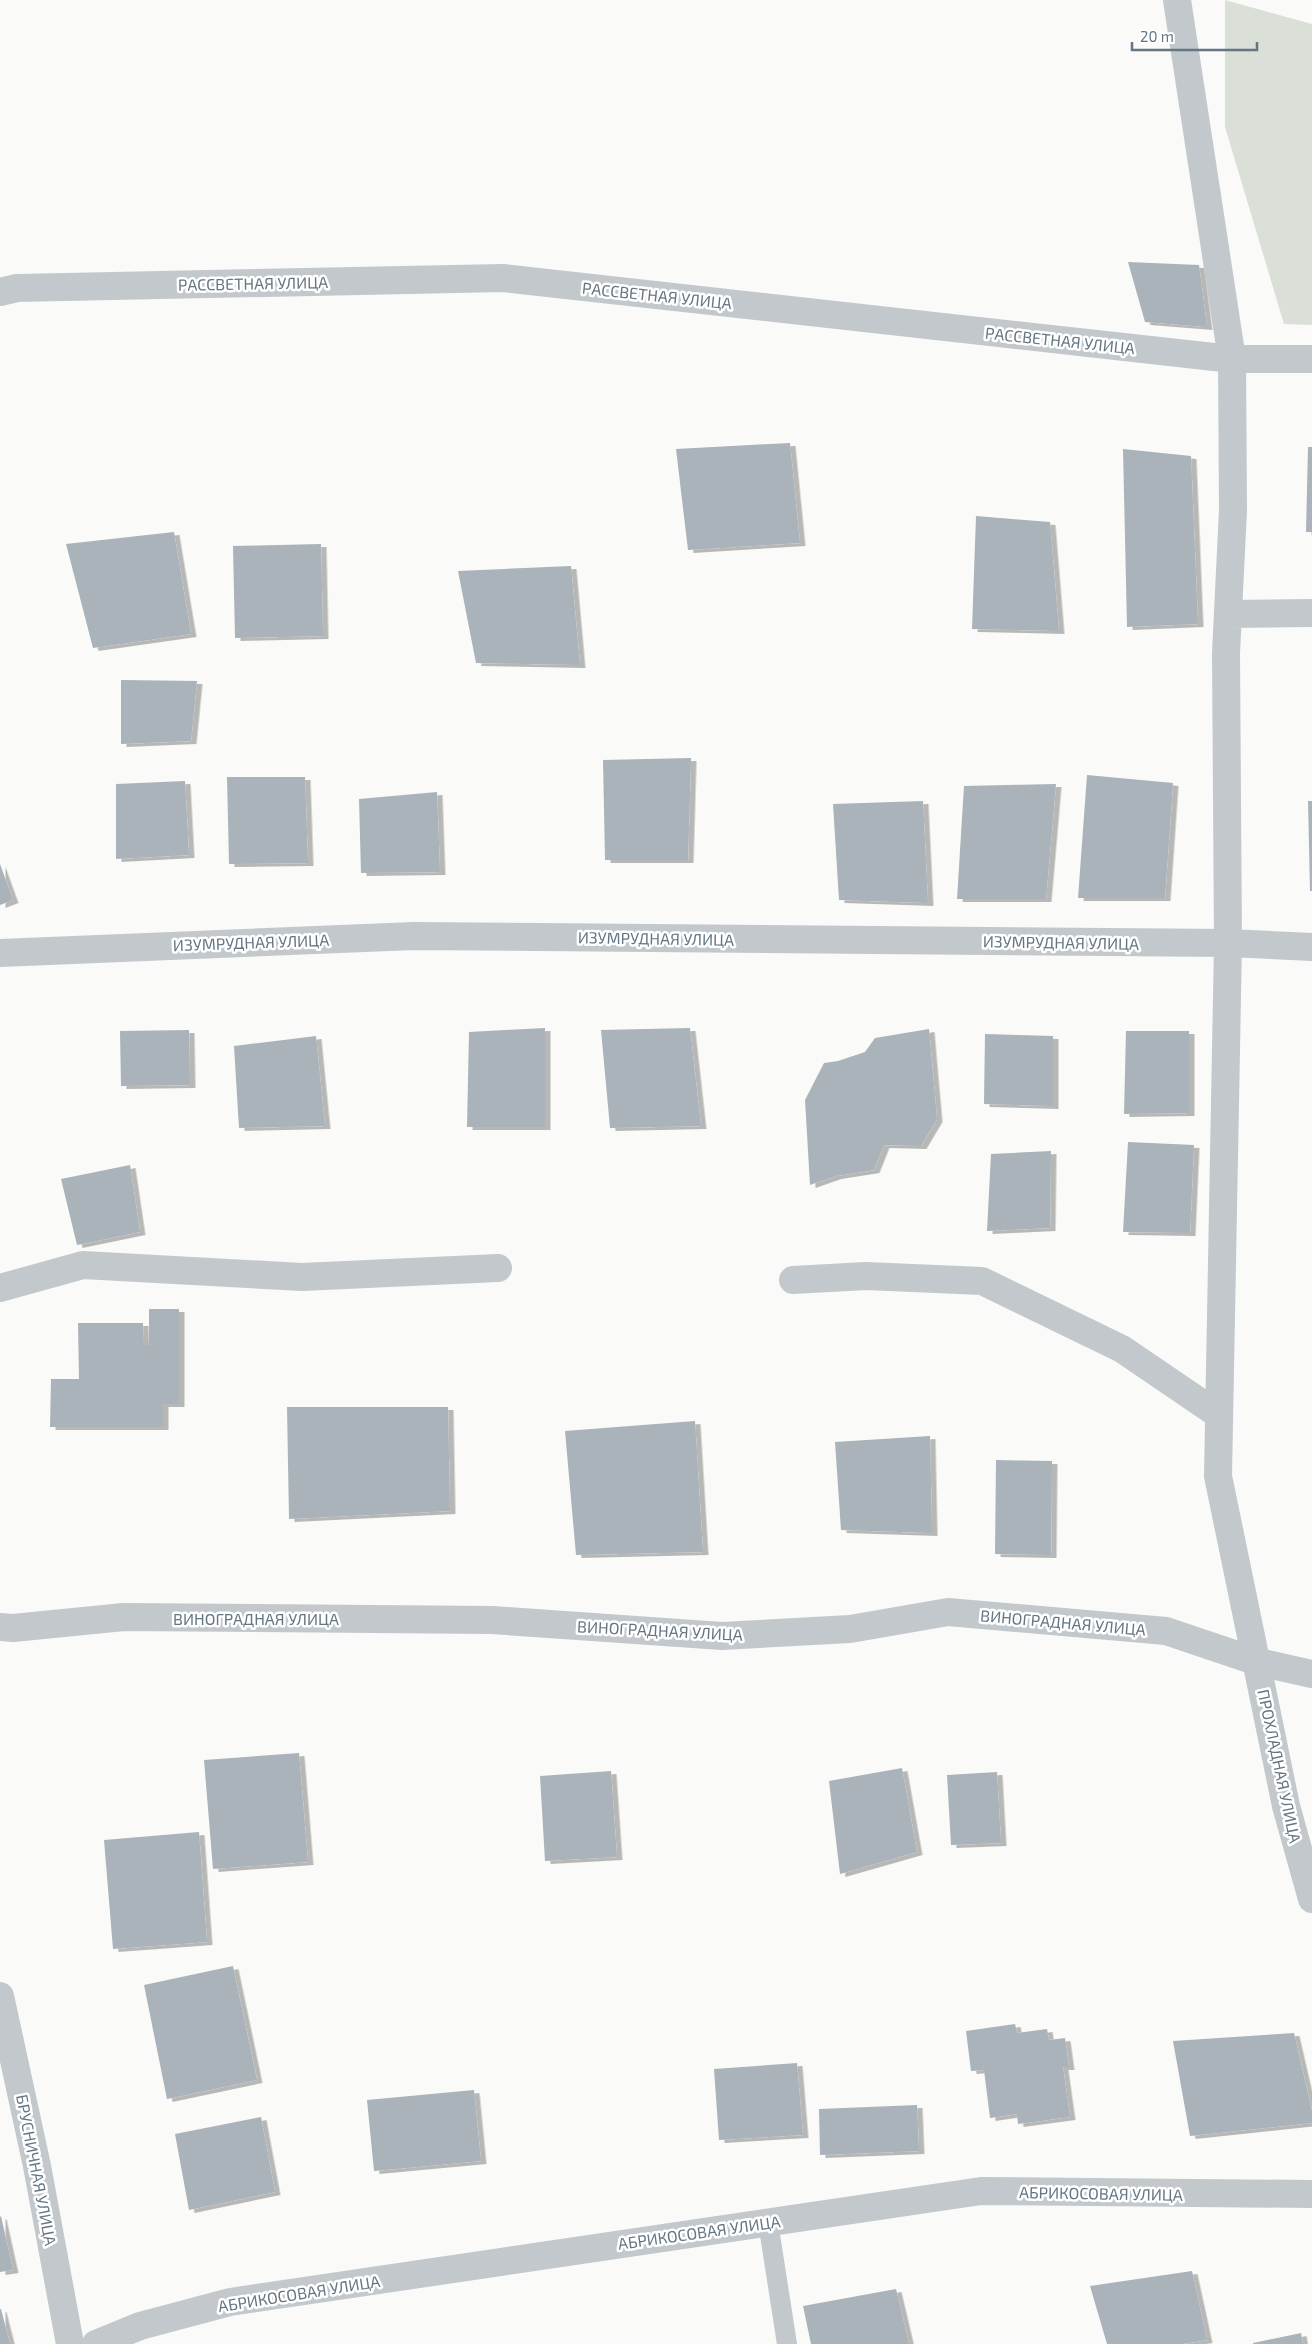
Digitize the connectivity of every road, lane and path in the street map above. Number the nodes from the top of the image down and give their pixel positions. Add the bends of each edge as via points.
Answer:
1 (1177, 0) edge
2 (0, 292) edge
3 (1232, 359) junction
4 (1312, 359) edge
5 (1312, 613) edge
6 (1228, 614) junction
7 (1228, 943) junction
8 (1312, 947) edge
9 (0, 953) edge
10 (498, 1268) dead end
11 (793, 1280) dead end
12 (0, 1288) edge
13 (1219, 1415) junction
14 (0, 1627) edge
15 (1258, 1662) junction
16 (1312, 1674) edge
17 (1312, 1899) edge
18 (0, 1996) edge
19 (1312, 2194) edge
20 (768, 2222) junction
21 (70, 2344) edge
22 (96, 2344) edge
23 (787, 2344) edge

1 - 3 street, ПРОХЛАДНАЯ УЛИЦА
2 - 3 street, РАССВЕТНАЯ УЛИЦА via 17,288 503,278
3 - 4 street, РАССВЕТНАЯ УЛИЦА
3 - 6 street, ПРОХЛАДНАЯ УЛИЦА via 1233,510
5 - 6 street
6 - 7 street, ПРОХЛАДНАЯ УЛИЦА
7 - 8 street, ИЗУМРУДНАЯ УЛИЦА
7 - 9 street, ИЗУМРУДНАЯ УЛИЦА via 414,936
7 - 13 street, ПРОХЛАДНАЯ УЛИЦА
10 - 12 street via 302,1277 83,1265
11 - 13 street via 866,1276 982,1281 1122,1349
13 - 15 street, ПРОХЛАДНАЯ УЛИЦА via 1218,1476
14 - 15 street, ВИНОГРАДНАЯ УЛИЦА via 124,1617 482,1620 722,1636 850,1629 948,1612 1166,1630
15 - 16 street, ВИНОГРАДНАЯ УЛИЦА
15 - 17 street, ПРОХЛАДНАЯ УЛИЦА via 1286,1806
18 - 21 street, БРУСНИЧНАЯ УЛИЦА via 38,2166
19 - 20 street, АБРИКОСОВАЯ УЛИЦА via 981,2191
20 - 22 street, АБРИКОСОВАЯ УЛИЦА via 230,2302 140,2326
20 - 23 lane

